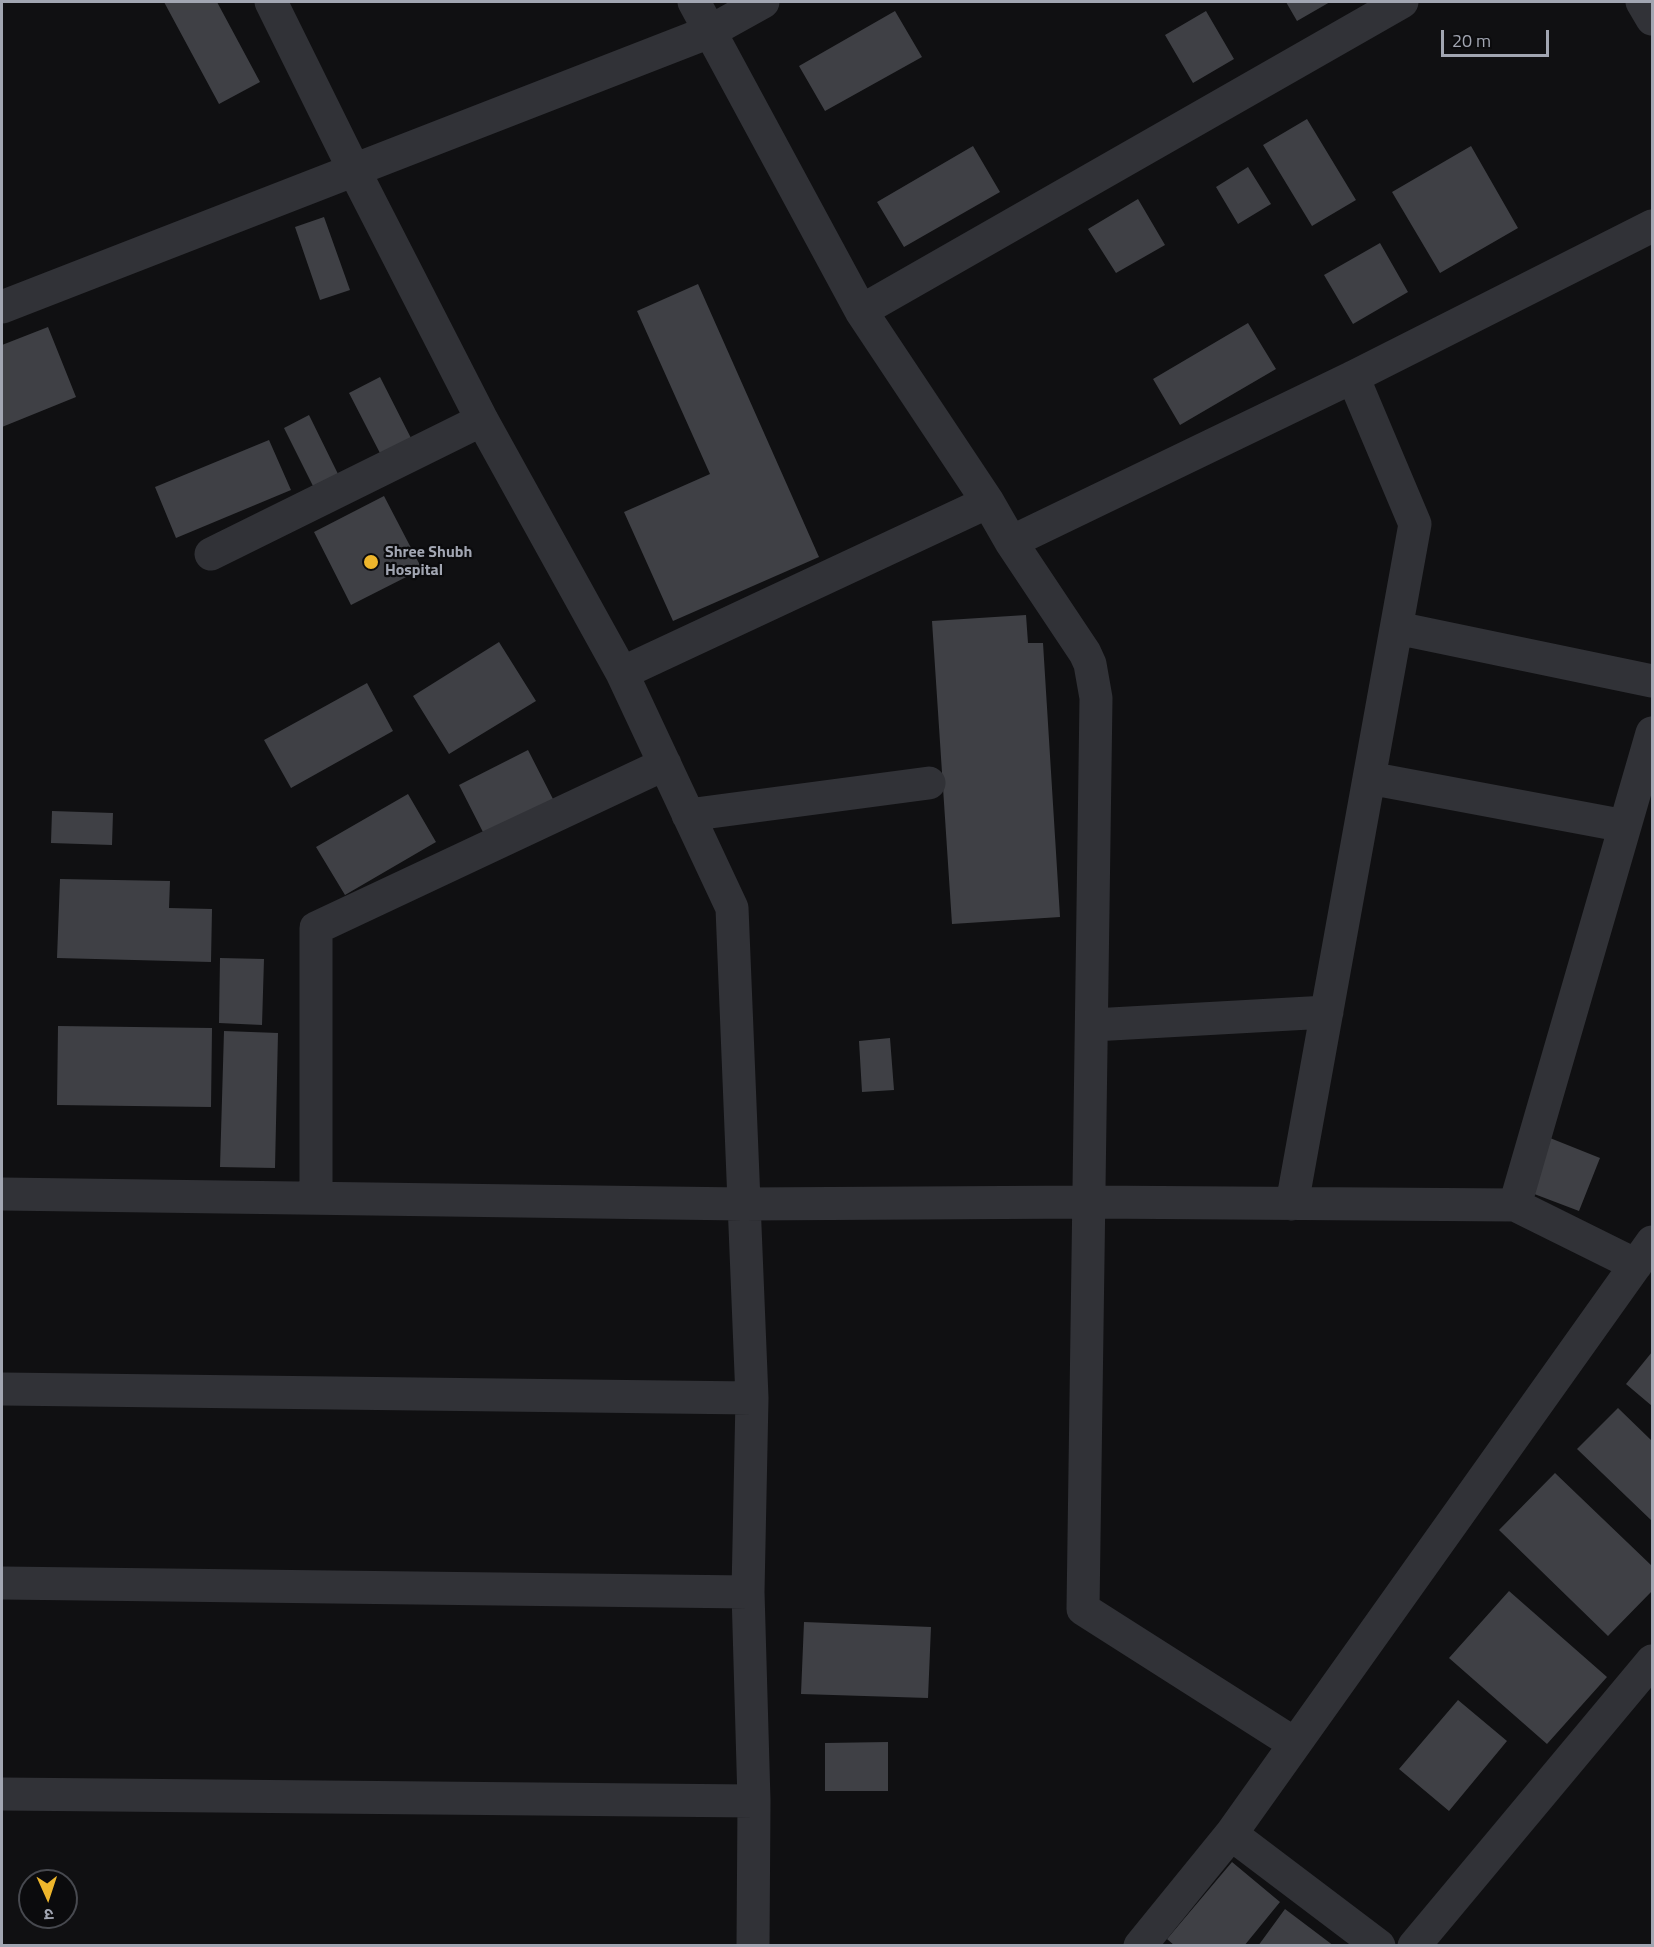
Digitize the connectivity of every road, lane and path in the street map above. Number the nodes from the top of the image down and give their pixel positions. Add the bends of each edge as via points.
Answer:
1 (271, 2) edge
2 (694, 2) edge
3 (763, 2) edge
4 (1402, 2) edge
5 (1642, 2) edge
6 (1653, 19) edge
7 (709, 32) junction
8 (355, 172) junction
9 (1653, 226) edge
10 (2, 307) edge
11 (861, 311) junction
12 (1353, 377) junction
13 (482, 420) junction
14 (988, 502) junction
15 (1011, 542) junction
16 (211, 554) dead end
17 (1397, 628) junction
18 (622, 673) junction
19 (1653, 681) edge
20 (1653, 733) edge
21 (665, 764) junction
22 (1369, 778) junction
23 (929, 783) dead end
24 (688, 815) junction
25 (1625, 826) junction
26 (1327, 1012) junction
27 (1093, 1025) junction
28 (2, 1194) edge
29 (316, 1197) junction
30 (1090, 1202) junction
31 (743, 1204) junction
32 (1292, 1204) junction
33 (1515, 1205) junction
34 (1645, 1253) edge
35 (2, 1389) edge
36 (752, 1398) junction
37 (2, 1583) edge
38 (748, 1592) junction
39 (1653, 1661) edge
40 (1294, 1744) junction
41 (2, 1794) edge
42 (754, 1801) junction
43 (1231, 1834) junction
44 (753, 1945) edge
45 (1140, 1946) edge
46 (1379, 1946) edge
47 (1414, 1946) edge

1 - 8 street
2 - 7 street
3 - 7 street
4 - 11 street
5 - 6 street
7 - 8 street
7 - 11 street
8 - 10 street
8 - 13 street
9 - 12 street
11 - 14 street
12 - 15 street
12 - 17 street via 1416,524
13 - 16 street
13 - 18 street
14 - 15 street
14 - 18 street
15 - 27 street via 1084,652 1095,681
17 - 19 street
17 - 22 street
18 - 21 street
20 - 25 street
21 - 24 street
21 - 29 street via 316,928
22 - 25 street
22 - 26 street
23 - 24 street
24 - 31 street via 732,908
25 - 33 street
26 - 27 street
26 - 32 street
27 - 30 street
28 - 29 street
29 - 31 street
30 - 31 street
30 - 32 street
30 - 40 street via 1083,1609
31 - 36 street
32 - 33 street
33 - 34 street
34 - 40 street
35 - 36 street
36 - 38 street
37 - 38 street
38 - 42 street
39 - 47 street
40 - 43 street
41 - 42 street
42 - 44 street
43 - 45 street
43 - 46 street

